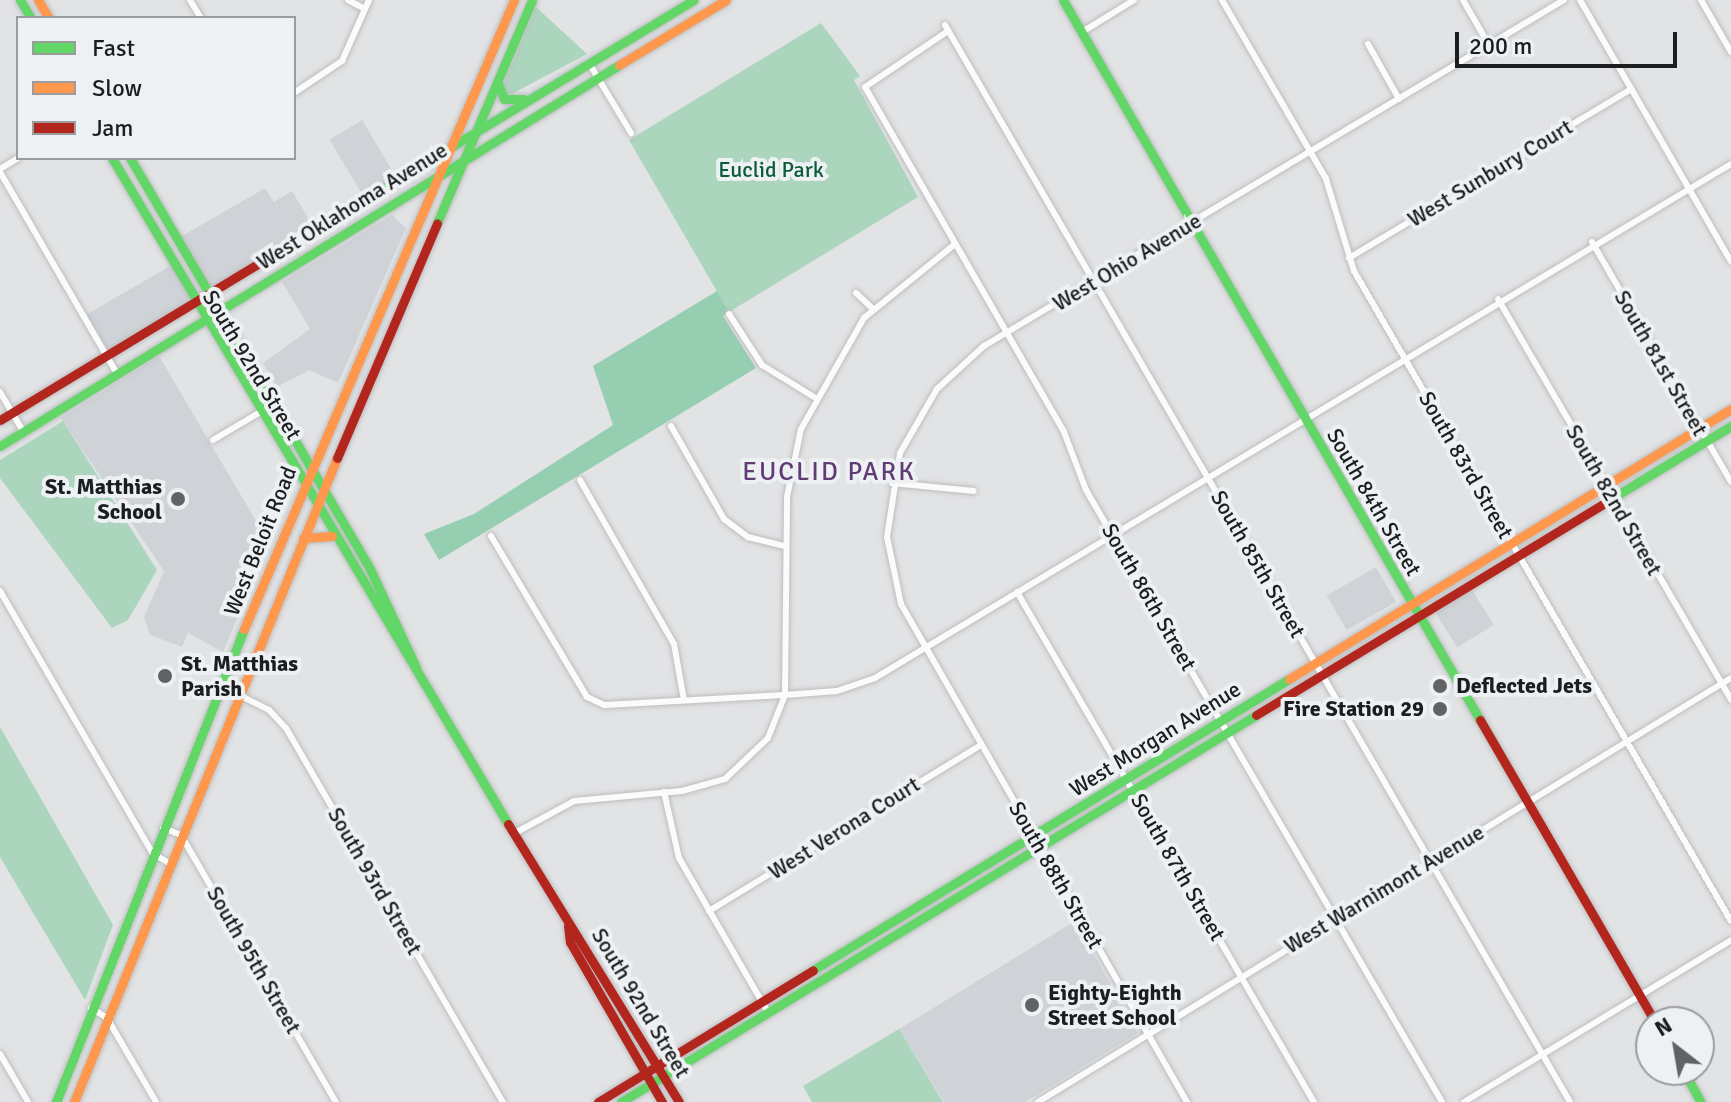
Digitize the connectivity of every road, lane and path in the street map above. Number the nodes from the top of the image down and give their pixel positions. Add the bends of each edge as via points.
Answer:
1 (348, 0) edge
2 (369, 0) edge
3 (514, 0) edge
4 (532, 0) edge
5 (693, 0) edge
6 (726, 0) edge
7 (1063, 0) edge
8 (1134, 0) edge
9 (1237, 0) edge
10 (1463, 0) edge
11 (1564, 0) edge
12 (1580, 0) edge
13 (1701, 0) edge
14 (1225, 3) edge
15 (365, 9) junction
16 (947, 28) joint
17 (1082, 32) junction
18 (1368, 44) dead end
19 (1489, 45) junction
20 (1731, 52) edge
21 (589, 63) junction
22 (598, 77) junction
23 (498, 82) junction
24 (1631, 89) junction
25 (296, 92) edge
26 (534, 96) junction
27 (1399, 99) junction
28 (477, 131) junction
29 (631, 133) dead end
30 (449, 148) junction
31 (1312, 153) junction
32 (466, 156) junction
33 (113, 160) edge
34 (131, 160) edge
35 (1731, 164) edge
36 (0, 171) edge
37 (437, 175) junction
38 (1688, 187) junction
39 (390, 205) junction
40 (421, 213) junction
41 (1192, 224) junction
42 (1592, 242) junction
43 (955, 244) junction
44 (1349, 258) junction
45 (1731, 262) edge
46 (1095, 282) junction
47 (207, 292) junction
48 (856, 293) dead end
49 (1498, 299) junction
50 (193, 301) junction
51 (872, 308) junction
52 (219, 311) junction
53 (729, 314) dead end
54 (204, 320) junction
55 (1007, 332) junction
56 (106, 355) junction
57 (1403, 356) junction
58 (117, 374) junction
59 (0, 392) edge
60 (814, 397) junction
61 (274, 404) junction
62 (1731, 409) edge
63 (12, 413) junction
64 (259, 413) junction
65 (1304, 416) junction
66 (0, 420) edge
67 (671, 426) dead end
68 (1731, 426) edge
69 (1699, 428) junction
70 (23, 431) junction
71 (213, 440) dead end
72 (1707, 441) junction
73 (0, 446) edge
74 (309, 465) junction
75 (1207, 475) junction
76 (580, 480) dead end
77 (1731, 482) edge
78 (892, 483) junction
79 (302, 485) junction
80 (1605, 485) junction
81 (323, 489) junction
82 (974, 491) dead end
83 (1612, 497) junction
84 (315, 508) junction
85 (1112, 534) junction
86 (332, 536) junction
87 (491, 536) dead end
88 (303, 538) junction
89 (1511, 541) junction
90 (785, 546) junction
91 (1517, 553) junction
92 (0, 591) edge
93 (1017, 592) junction
94 (1411, 601) junction
95 (1418, 613) junction
96 (924, 649) junction
97 (1314, 661) junction
98 (416, 667) junction
99 (1321, 673) junction
100 (1731, 678) edge
101 (1722, 684) junction
102 (221, 686) junction
103 (237, 694) junction
104 (785, 695) junction
105 (684, 700) junction
106 (1731, 700) edge
107 (1220, 720) junction
108 (1226, 731) junction
109 (1627, 741) junction
110 (979, 746) junction
111 (1126, 778) junction
112 (1132, 788) junction
113 (664, 792) junction
114 (1528, 801) junction
115 (163, 828) junction
116 (515, 833) junction
117 (181, 835) junction
118 (1034, 836) junction
119 (1039, 846) junction
120 (153, 854) junction
121 (1430, 861) junction
122 (169, 863) junction
123 (709, 911) junction
124 (900, 917) junction
125 (1335, 918) junction
126 (1731, 921) edge
127 (568, 926) junction
128 (907, 927) junction
129 (1731, 940) edge
130 (1241, 976) junction
131 (1639, 995) junction
132 (761, 1001) junction
133 (1646, 1006) edge
134 (91, 1008) junction
135 (768, 1012) junction
136 (107, 1018) junction
137 (1148, 1034) junction
138 (697, 1041) junction
139 (704, 1052) junction
140 (0, 1054) edge
141 (1542, 1054) junction
142 (658, 1065) junction
143 (645, 1073) junction
144 (664, 1076) junction
145 (651, 1083) junction
146 (1054, 1092) junction
147 (601, 1101) edge
148 (28, 1102) edge
149 (56, 1102) edge
150 (74, 1102) edge
151 (156, 1102) edge
152 (336, 1102) edge
153 (503, 1102) edge
154 (621, 1102) edge
155 (662, 1102) edge
156 (679, 1102) edge
157 (1038, 1102) edge
158 (1060, 1102) edge
159 (1187, 1102) edge
160 (1314, 1102) edge
161 (1442, 1102) edge
162 (1464, 1102) edge
163 (1570, 1102) edge

1 - 15 street
2 - 15 street
3 - 30 main road, West Beloit Road
4 - 23 main road, West Beloit Road
5 - 21 main road, West Oklahoma Avenue
6 - 22 main road, West Oklahoma Avenue
7 - 17 main road, South 84th Street
8 - 17 street
9 - 14 street
10 - 19 street
11 - 19 street, West Ohio Avenue
12 - 24 street
13 - 20 street
14 - 31 street, South 83rd Street
15 - 25 street via 342,61
16 - 43 street, South 86th Street via 865,87
16 - 46 street, South 85th Street
17 - 41 main road, South 84th Street
18 - 27 street
19 - 27 street, West Ohio Avenue
21 - 22 street
21 - 26 main road, West Oklahoma Avenue
22 - 29 street
22 - 32 main road, West Oklahoma Avenue
23 - 26 main road via 508,100
23 - 28 main road, West Beloit Road
24 - 38 street
24 - 44 street, West Sunbury Court
26 - 28 main road, West Oklahoma Avenue
27 - 31 street, West Ohio Avenue
28 - 30 main road, West Oklahoma Avenue
28 - 32 main road, West Beloit Road
30 - 37 main road, West Beloit Road
30 - 47 main road, West Oklahoma Avenue
31 - 41 street, West Ohio Avenue
31 - 44 street, South 83rd Street
32 - 37 main road, West Oklahoma Avenue
32 - 81 main road, West Beloit Road
33 - 50 main road, South 92nd Street
34 - 47 main road, South 92nd Street
35 - 38 street
36 - 56 street
37 - 39 main road, West Oklahoma Avenue
37 - 40 main road, West Beloit Road
38 - 42 street
38 - 45 street
39 - 40 main road via 410,198
39 - 52 main road, West Oklahoma Avenue
40 - 74 main road, West Beloit Road
41 - 46 street, West Ohio Avenue
41 - 65 main road, South 84th Street
42 - 49 street
42 - 69 street, South 81st Street
43 - 51 street
43 - 55 street, South 86th Street
44 - 57 street, South 83rd Street
46 - 55 street, West Ohio Avenue
46 - 75 street, South 85th Street
47 - 50 main road, West Oklahoma Avenue
47 - 52 main road, South 92nd Street
48 - 51 street
49 - 57 street
49 - 80 street, South 82nd Street
50 - 54 main road, South 92nd Street
50 - 56 main road, West Oklahoma Avenue
51 - 60 street
52 - 54 main road, West Oklahoma Avenue
52 - 61 main road, South 92nd Street
53 - 60 street via 762,365
54 - 58 main road, West Oklahoma Avenue
54 - 64 main road, South 92nd Street
55 - 78 street, West Ohio Avenue via 937,389 911,427
55 - 85 street, South 86th Street
56 - 58 street
56 - 63 main road, West Oklahoma Avenue
57 - 65 street
57 - 89 street, South 83rd Street
58 - 70 main road, West Oklahoma Avenue
59 - 63 street
60 - 90 street via 793,461
61 - 64 street
61 - 74 main road, South 92nd Street
62 - 69 main road, West Morgan Avenue
63 - 66 main road, West Oklahoma Avenue
63 - 70 street
64 - 71 street
64 - 79 main road, South 92nd Street
65 - 75 street
65 - 94 main road, South 84th Street
67 - 90 street via 724,519 748,537
68 - 72 main road, West Morgan Avenue
69 - 72 street, South 81st Street
69 - 80 main road, West Morgan Avenue
70 - 73 main road, West Oklahoma Avenue
72 - 77 street, South 81st Street
72 - 83 main road, West Morgan Avenue
74 - 79 main road, West Beloit Road
74 - 81 main road, South 92nd Street
75 - 85 street
75 - 97 street, South 85th Street
76 - 105 street via 674,644
78 - 82 street
78 - 96 street, West Ohio Avenue via 894,582
79 - 84 main road, South 92nd Street
79 - 102 main road, West Beloit Road
80 - 83 street, South 82nd Street
80 - 89 main road, West Morgan Avenue
81 - 84 main road, West Beloit Road
81 - 98 main road, South 92nd Street via 414,649
83 - 91 main road, West Morgan Avenue
83 - 101 street, South 82nd Street
84 - 86 main road, South 92nd Street
84 - 88 main road, West Beloit Road
85 - 93 street
85 - 107 street, South 86th Street
86 - 88 main road
86 - 98 main road, South 92nd Street
87 - 105 street via 576,683 604,705
88 - 103 main road, West Beloit Road
89 - 91 street, South 83rd Street
89 - 94 main road, West Morgan Avenue
90 - 104 street
91 - 95 main road, West Morgan Avenue
91 - 109 street, South 83rd Street
92 - 120 street
93 - 96 street
93 - 111 street, South 87th Street
94 - 95 main road, South 84th Street
94 - 97 main road, West Morgan Avenue
95 - 99 main road, West Morgan Avenue
95 - 114 main road, South 84th Street
96 - 104 street via 863,684
96 - 110 street, South 88th Street
97 - 99 street, South 85th Street
97 - 107 main road, West Morgan Avenue
98 - 116 main road, South 92nd Street
99 - 108 main road, West Morgan Avenue
99 - 121 street, South 85th Street
100 - 101 street, West Warnimont Avenue
101 - 106 street, South 82nd Street
101 - 109 street, West Warnimont Avenue
102 - 103 street, South 93rd Street
102 - 115 main road, West Beloit Road
103 - 117 main road, West Beloit Road
103 - 153 street, South 93rd Street via 277,715 286,728
104 - 105 street
104 - 113 street via 768,738 742,768 699,788
107 - 108 street, South 86th Street
107 - 111 main road, West Morgan Avenue
108 - 112 main road, West Morgan Avenue
108 - 125 street, South 86th Street
109 - 114 street, West Warnimont Avenue
109 - 126 street, South 83rd Street
110 - 118 street, South 88th Street
110 - 123 street, West Verona Court
111 - 112 street, South 87th Street
111 - 118 main road, West Morgan Avenue
112 - 119 main road, West Morgan Avenue
112 - 130 street, South 87th Street
113 - 116 street via 574,801
113 - 123 street via 669,832
114 - 121 street, West Warnimont Avenue
114 - 131 main road, South 84th Street
115 - 117 street
115 - 120 main road, West Beloit Road
116 - 127 main road, South 92nd Street
117 - 122 main road, West Beloit Road
117 - 152 street, South 95th Street
118 - 119 street, South 88th Street
118 - 124 main road, West Morgan Avenue
119 - 128 main road, West Morgan Avenue
119 - 137 street, South 88th Street
120 - 122 street
120 - 134 main road, West Beloit Road
121 - 125 street, West Warnimont Avenue
121 - 141 street, South 85th Street
122 - 136 main road, West Beloit Road
123 - 132 street
124 - 128 main road
124 - 132 main road, West Morgan Avenue
125 - 130 street, West Warnimont Avenue
125 - 161 street, South 86th Street
127 - 142 main road, South 92nd Street
127 - 143 main road, South 92nd Street via 570,942
128 - 135 main road, West Morgan Avenue
129 - 131 street
130 - 137 street, West Warnimont Avenue
130 - 160 street, South 87th Street
131 - 133 main road, South 84th Street
131 - 141 street
132 - 135 street
132 - 138 main road, West Morgan Avenue
134 - 136 street
134 - 149 main road, West Beloit Road
135 - 139 main road, West Morgan Avenue
136 - 150 main road, West Beloit Road
136 - 151 street
137 - 146 street, West Warnimont Avenue
137 - 159 street, South 88th Street
138 - 139 main road
138 - 142 main road, West Morgan Avenue
139 - 144 main road, West Morgan Avenue
140 - 148 street
141 - 162 street
141 - 163 street, South 85th Street
142 - 143 main road, West Morgan Avenue
142 - 144 main road, South 92nd Street
143 - 145 main road, South 92nd Street
143 - 147 main road, West Morgan Avenue
144 - 145 main road, West Morgan Avenue
144 - 156 main road, South 92nd Street
145 - 154 main road, West Morgan Avenue
145 - 155 main road, South 92nd Street
146 - 157 street, West Warnimont Avenue
146 - 158 street

